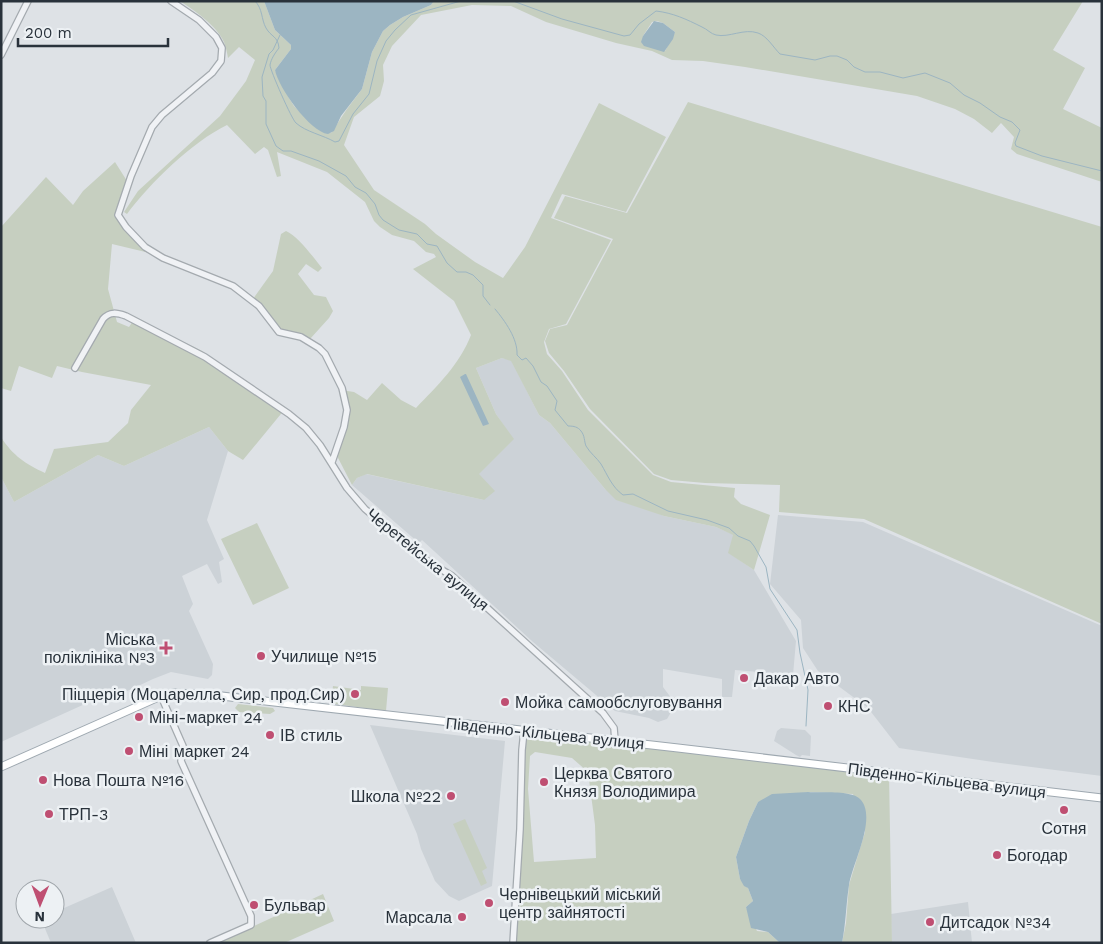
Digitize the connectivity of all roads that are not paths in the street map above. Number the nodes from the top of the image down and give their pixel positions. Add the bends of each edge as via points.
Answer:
1 (28, 1) edge
2 (172, 1) edge
3 (1, 55) edge
4 (75, 368) dead end
5 (332, 462) junction
6 (161, 696) junction
7 (524, 731) junction
8 (615, 741) junction
9 (1, 767) edge
10 (1102, 798) edge
11 (210, 943) edge
12 (513, 943) edge

1 - 3 street
2 - 5 street via 216,37 222,48 221,61 152,127 118,215 145,247 163,258 232,286 259,306 279,332 301,337 325,354 342,388 347,410
4 - 5 street, Черетейська вулиця via 106,316 112,313 122,315 189,348 266,397 306,428
5 - 8 street, Черетейська вулиця via 350,492 365,509 424,559 452,576 603,713 614,728
6 - 7 main road, Південно-Кільцева вулиця via 174,693 213,695
6 - 9 main road, Південно-Кільцева вулиця
6 - 11 street via 183,746 181,761 251,916 251,925
7 - 8 main road, Південно-Кільцева вулиця
7 - 12 street
8 - 10 main road, Південно-Кільцева вулиця

